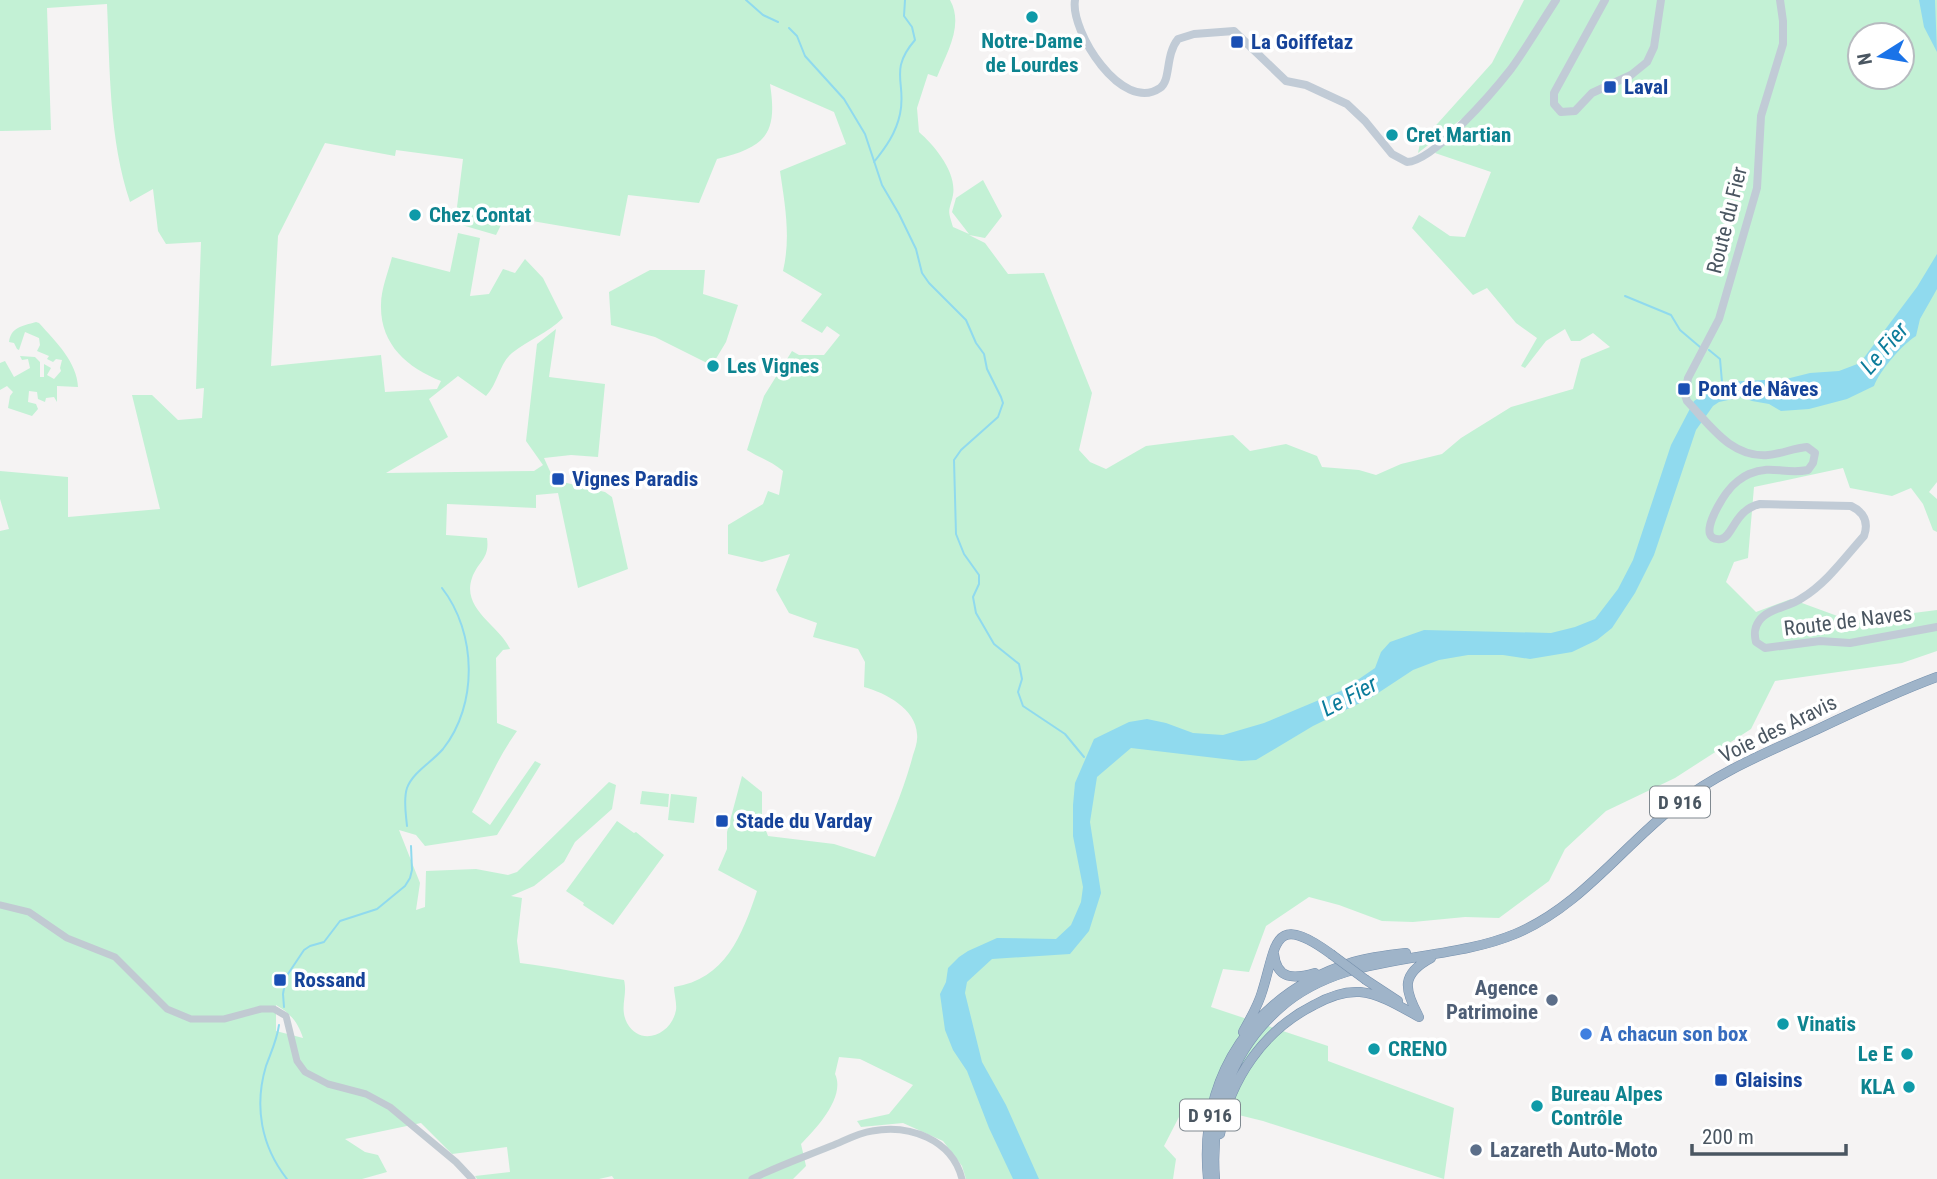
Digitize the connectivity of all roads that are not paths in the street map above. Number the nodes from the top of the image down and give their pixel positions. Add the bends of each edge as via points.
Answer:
1 (1074, 0) edge
2 (1556, 0) edge
3 (1605, 0) edge
4 (1661, 0) edge
5 (1780, 0) edge
6 (1714, 430) joint
7 (1937, 627) edge
8 (1937, 677) edge
9 (0, 905) edge
10 (1474, 946) junction
11 (1274, 948) junction
12 (1439, 954) junction
13 (1345, 965) junction
14 (1366, 980) junction
15 (1373, 995) junction
16 (1419, 1017) junction
17 (1232, 1056) junction
18 (472, 1179) edge
19 (752, 1179) edge
20 (962, 1179) edge
21 (1213, 1179) edge

1 - 2 main road via 1080,32 1106,71 1125,88 1143,93 1159,89 1165,83 1168,55 1178,39 1234,31 1286,81 1347,104 1392,154 1407,162 1430,152 1460,126 1511,69
3 - 4 main road via 1553,93 1554,104 1562,112 1575,111 1592,93 1643,66 1654,47
5 - 6 main road, Route du Fier via 1783,44 1761,116 1757,188 1719,319 1688,378 1685,395
6 - 7 main road, Route de Naves via 1743,451 1766,455 1807,447 1815,453 1808,470 1795,473 1766,468 1742,478 1728,490 1712,516 1710,530 1715,537 1727,536 1742,512 1760,504 1851,506 1866,521 1864,536 1819,585 1758,622 1756,642 1765,648 1820,641 1850,643
8 - 10 highway, Voie des Aravis / D 916 via 1721,776 1676,805 1547,918 1505,938
9 - 18 street via 29,912 67,938 115,957 167,1009 191,1019 224,1019 261,1009 280,1012 286,1016 297,1061 305,1072 390,1107
10 - 12 highway, Voie des Aravis / D 916
10 - 13 highway, Voie des Aravis / D 916
11 - 13 highway via 1278,967 1292,977
11 - 14 highway, bridge via 1284,936 1298,934
11 - 17 highway via 1259,999
12 - 16 highway via 1416,967 1408,979 1409,998
12 - 21 highway, Voie des Aravis / D 916 via 1344,972 1303,992 1275,1013 1247,1045 1223,1094 1214,1140
13 - 17 highway, Voie des Aravis / D 916 via 1280,1000 1255,1022
14 - 15 highway
14 - 16 highway
15 - 16 highway
15 - 21 highway via 1353,992 1321,1001 1266,1040 1245,1068 1229,1102
17 - 21 highway, Voie des Aravis / D 916 via 1211,1111 1207,1146
19 - 20 street via 869,1131 891,1129 908,1130 941,1144

